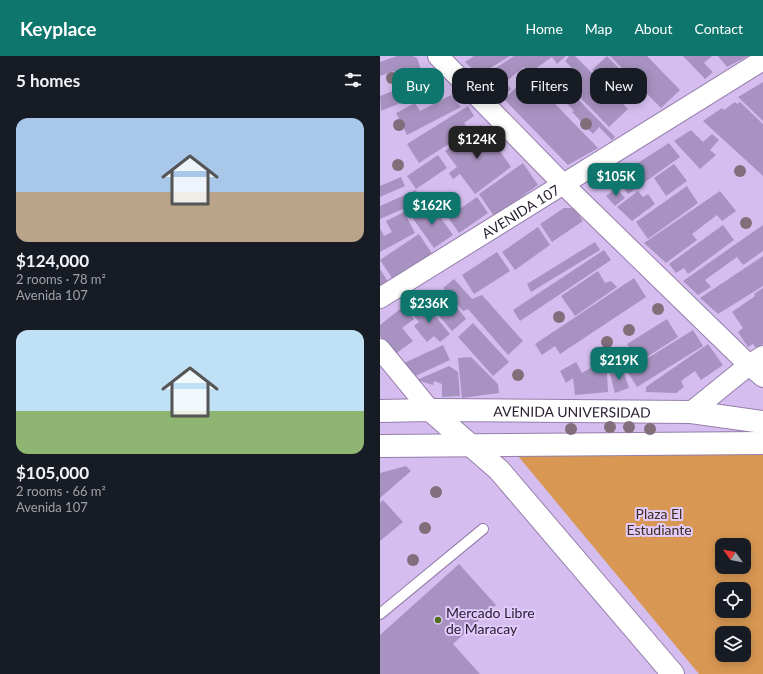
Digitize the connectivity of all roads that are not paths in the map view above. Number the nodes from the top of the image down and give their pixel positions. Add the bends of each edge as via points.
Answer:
1 (438, 56) edge
2 (763, 60) edge
3 (563, 184) junction
4 (380, 298) edge
5 (380, 349) edge
6 (758, 366) edge
7 (430, 410) junction
8 (380, 411) edge
9 (691, 412) junction
10 (763, 422) edge
11 (763, 443) edge
12 (380, 446) edge
13 (471, 446) junction
14 (483, 529) dead end
15 (380, 614) edge
16 (673, 674) edge

1 - 3 street
2 - 3 street, AVENIDA 107
3 - 4 street, AVENIDA 107
3 - 6 street
5 - 7 street
6 - 9 street
7 - 8 street, AVENIDA UNIVERSIDAD
7 - 9 street, AVENIDA UNIVERSIDAD
7 - 13 street
9 - 10 street, AVENIDA UNIVERSIDAD
11 - 13 street
12 - 13 street
13 - 16 street via 499,470
14 - 15 lane

